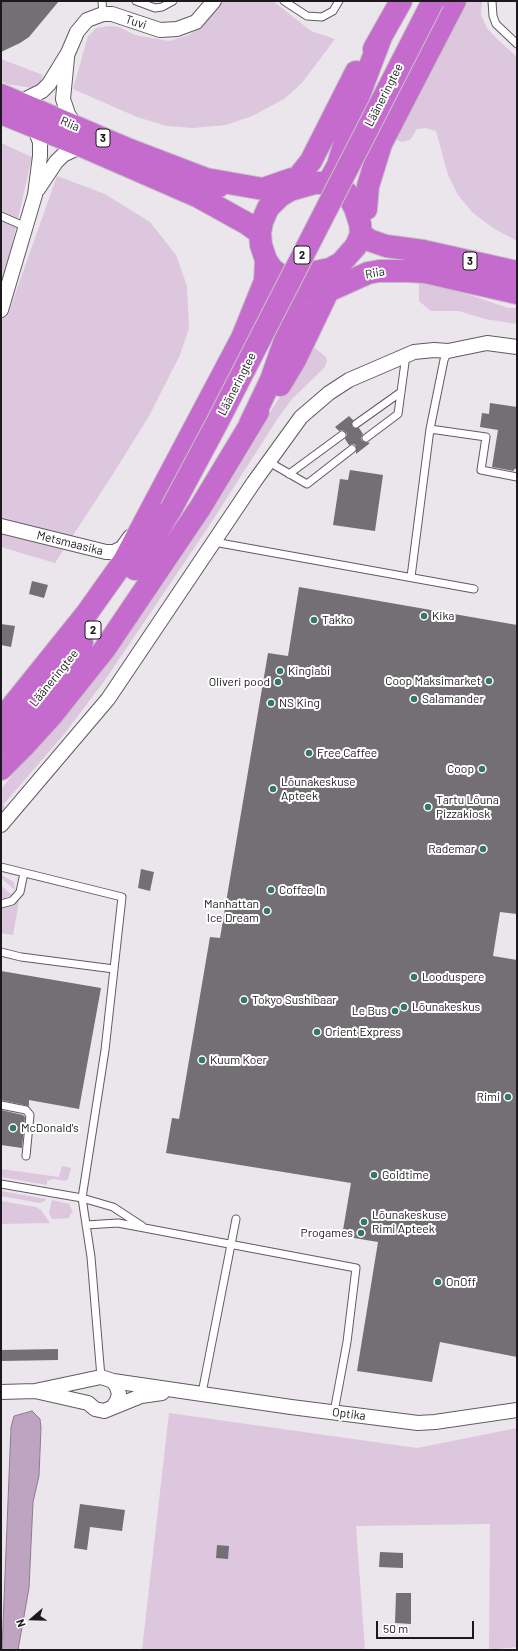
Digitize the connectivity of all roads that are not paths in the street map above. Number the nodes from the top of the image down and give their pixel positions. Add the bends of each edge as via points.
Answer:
1 (136, 1) edge
2 (173, 1) edge
3 (214, 1) edge
4 (284, 1) edge
5 (339, 1) edge
6 (401, 1) edge
7 (433, 1) edge
8 (455, 1) edge
9 (492, 1) edge
10 (102, 8) edge
11 (381, 37) junction
12 (517, 44) edge
13 (68, 54) junction
14 (7, 104) edge
15 (34, 127) junction
16 (79, 136) junction
17 (319, 178) junction
18 (202, 188) junction
19 (35, 195) junction
20 (280, 196) junction
21 (1, 216) edge
22 (26, 227) junction
23 (367, 227) junction
24 (264, 229) junction
25 (266, 260) junction
26 (353, 268) junction
27 (425, 272) junction
28 (517, 272) edge
29 (315, 286) junction
30 (517, 293) edge
31 (2, 306) edge
32 (517, 347) edge
33 (448, 351) junction
34 (406, 354) junction
35 (401, 392) junction
36 (356, 424) dead end
37 (430, 429) junction
38 (342, 435) dead end
39 (366, 438) dead end
40 (352, 449) dead end
41 (269, 462) junction
42 (289, 474) junction
43 (517, 477) edge
44 (165, 502) junction
45 (1, 526) edge
46 (214, 542) junction
47 (411, 577) junction
48 (474, 588) dead end
49 (1, 720) edge
50 (1, 741) edge
51 (23, 747) junction
52 (1, 769) edge
53 (1, 778) edge
54 (1, 825) edge
55 (1, 867) edge
56 (24, 874) junction
57 (1, 904) edge
58 (1, 952) edge
59 (114, 968) junction
60 (1, 1105) edge
61 (26, 1156) dead end
62 (1, 1184) edge
63 (82, 1198) junction
64 (236, 1220) dead end
65 (86, 1225) junction
66 (147, 1230) junction
67 (232, 1245) junction
68 (107, 1379) junction
69 (180, 1390) junction
70 (35, 1391) junction
71 (1, 1392) edge
72 (202, 1393) junction
73 (88, 1403) junction
74 (113, 1407) junction
75 (517, 1410) edge
76 (334, 1412) junction

1 - 2 lane via 155,8
3 - 10 street, Tuvi via 196,22 177,30 160,30 112,14
4 - 5 lane via 307,16 322,17 333,11
6 - 11 highway
7 - 44 highway, Lääneringtee / 2, bridge via 218,421
8 - 23 highway via 381,144 368,186
9 - 12 lane via 496,24
10 - 13 street, Tuvi via 87,20 78,32
11 - 17 highway via 359,95
11 - 17 highway via 354,74 311,161
13 - 14 street, Tuvi via 42,91
13 - 16 street, Tuvi via 63,99
14 - 15 highway, Riia / 3
14 - 16 highway, Riia / 3
15 - 16 highway, Riia / 3
15 - 19 street via 40,142
16 - 18 highway, Riia / 3
16 - 19 street via 56,162
17 - 18 highway, Riia / 3 via 263,189
17 - 20 highway
17 - 23 highway via 348,181 354,186
17 - 24 highway via 322,191 300,197 287,204
18 - 20 highway, Riia / 3 via 225,189 250,198
18 - 24 highway, Riia / 3 via 246,223
19 - 22 street
20 - 24 highway via 268,208
21 - 22 lane
22 - 31 street
23 - 26 highway via 363,256
23 - 28 highway, 3 via 380,235 423,250
23 - 29 highway via 356,246 340,263 330,269 315,272
24 - 25 highway via 260,245
24 - 29 highway via 280,262
25 - 29 highway via 282,277
25 - 44 highway via 265,281 242,338
26 - 27 highway, Riia / 3 via 374,262 389,262
26 - 29 highway
27 - 29 highway, Riia / 3 via 380,271
27 - 30 highway, Riia / 3
29 - 51 highway via 290,356 200,508 121,626 53,714
32 - 33 street via 487,343
33 - 34 street
33 - 37 lane
34 - 35 lane
34 - 41 street via 349,380 329,393 301,418
35 - 36 lane
35 - 39 lane via 398,414
37 - 43 lane via 486,437 481,470
37 - 47 lane
38 - 42 lane
40 - 42 lane via 307,484
41 - 42 lane
41 - 46 street
44 - 45 street, Metsmaasika via 122,548 114,552
44 - 49 highway via 87,614
44 - 50 highway, Lääneringtee / 2 via 143,557 62,670
46 - 47 lane
46 - 54 street via 108,699
47 - 48 lane
51 - 52 highway
51 - 53 highway
55 - 56 lane
56 - 57 lane via 22,888 17,896 12,901
56 - 59 lane via 122,897
58 - 59 lane via 21,957
59 - 63 lane via 105,1050
60 - 61 lane via 26,1110 30,1115
62 - 63 lane
63 - 65 lane
63 - 66 lane via 112,1207
64 - 67 lane
65 - 66 lane via 118,1223
65 - 68 lane
66 - 67 lane
67 - 72 lane
67 - 76 lane via 356,1268 347,1342
68 - 69 street, Optika
68 - 70 street, Optika
68 - 73 street via 93,1380 87,1386 85,1395
68 - 74 street via 117,1387 119,1394
69 - 72 street, Optika
69 - 74 street, Optika via 141,1396
70 - 71 street
70 - 73 street
72 - 76 street, Optika
73 - 74 street, Optika via 95,1409 104,1411
75 - 76 street, Optika via 422,1423

